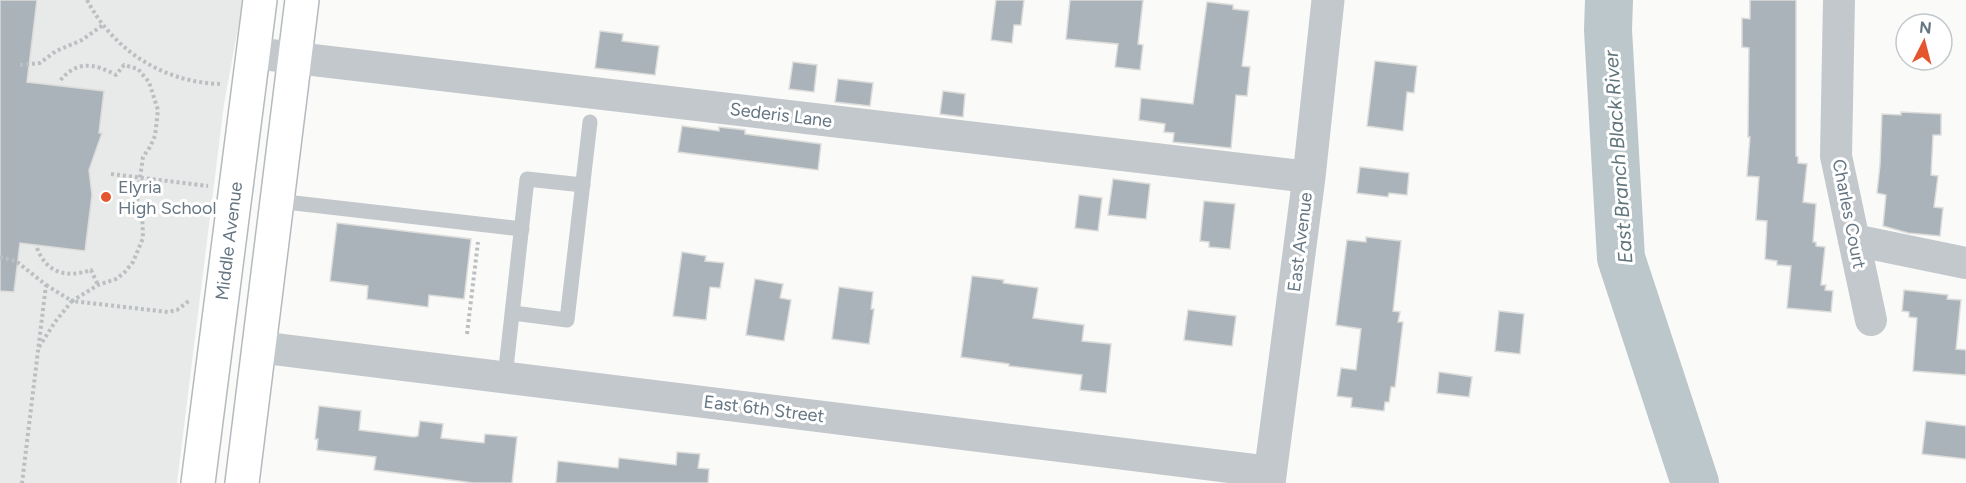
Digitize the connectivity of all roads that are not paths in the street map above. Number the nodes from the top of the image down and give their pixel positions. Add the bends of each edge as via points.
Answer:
1 (260, 0) edge
2 (302, 0) edge
3 (1328, 0) edge
4 (1839, 0) edge
5 (253, 53) junction
6 (295, 58) junction
7 (591, 123) dead end
8 (1309, 177) junction
9 (583, 185) junction
10 (277, 201) junction
11 (522, 229) junction
12 (1854, 240) junction
13 (1966, 263) edge
14 (513, 313) junction
15 (1871, 320) dead end
16 (258, 347) junction
17 (505, 377) junction
18 (1270, 477) edge
19 (198, 483) edge
20 (242, 483) edge

1 - 5 main road, Middle Avenue
2 - 6 main road
3 - 8 street, East Avenue
4 - 12 street, Charles Court via 1836,156
5 - 6 street, Sederis Lane
5 - 19 main road, Middle Avenue
6 - 8 street, Sederis Lane
6 - 10 main road
7 - 9 lane
8 - 18 street, East Avenue
9 - 11 lane via 527,179
9 - 14 lane via 567,320
10 - 11 lane
10 - 16 main road
11 - 14 lane
12 - 13 street
12 - 15 street, Charles Court
14 - 17 lane
16 - 17 street, East 6th Street
16 - 20 main road
17 - 18 street, East 6th Street

